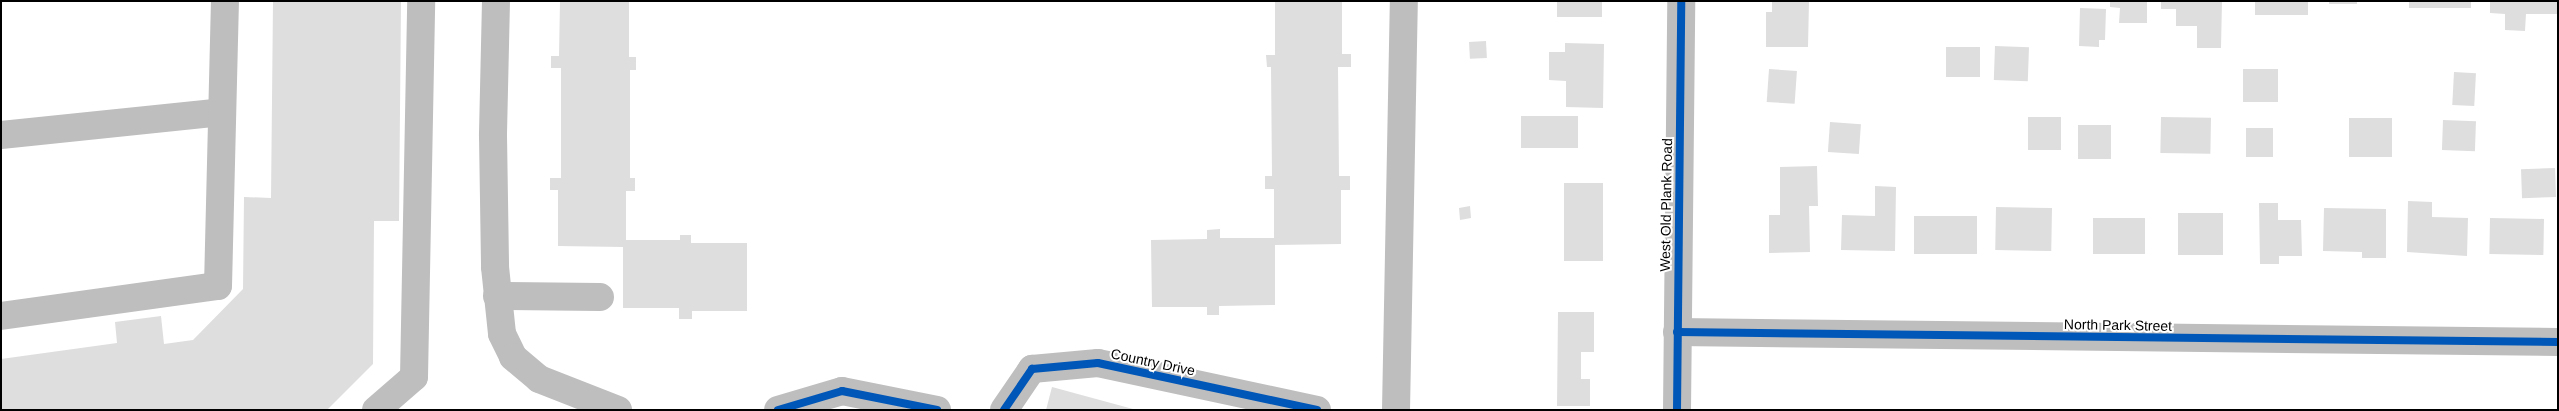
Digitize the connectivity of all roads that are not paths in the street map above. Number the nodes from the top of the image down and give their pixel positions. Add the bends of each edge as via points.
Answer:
1 (225, 1) edge
2 (422, 1) edge
3 (496, 1) edge
4 (1404, 1) edge
5 (1681, 1) edge
6 (222, 112) junction
7 (1, 135) edge
8 (497, 296) junction
9 (600, 297) dead end
10 (1, 316) edge
11 (1677, 332) junction
12 (2558, 342) edge
13 (376, 410) edge
14 (618, 410) edge
15 (778, 410) edge
16 (937, 410) edge
17 (1004, 410) edge
18 (1317, 410) edge
19 (1396, 410) edge
20 (1677, 410) edge

1 - 6 street
2 - 13 street via 414,377
3 - 8 street via 493,136
4 - 19 street
5 - 11 street, West Old Plank Road
6 - 7 street
6 - 10 street via 218,286
8 - 9 street
8 - 14 street via 502,334 513,357 539,379
11 - 12 street, North Park Street
11 - 20 street, West Old Plank Road
15 - 16 street via 842,391
17 - 18 street, Country Drive via 1032,369 1098,363

